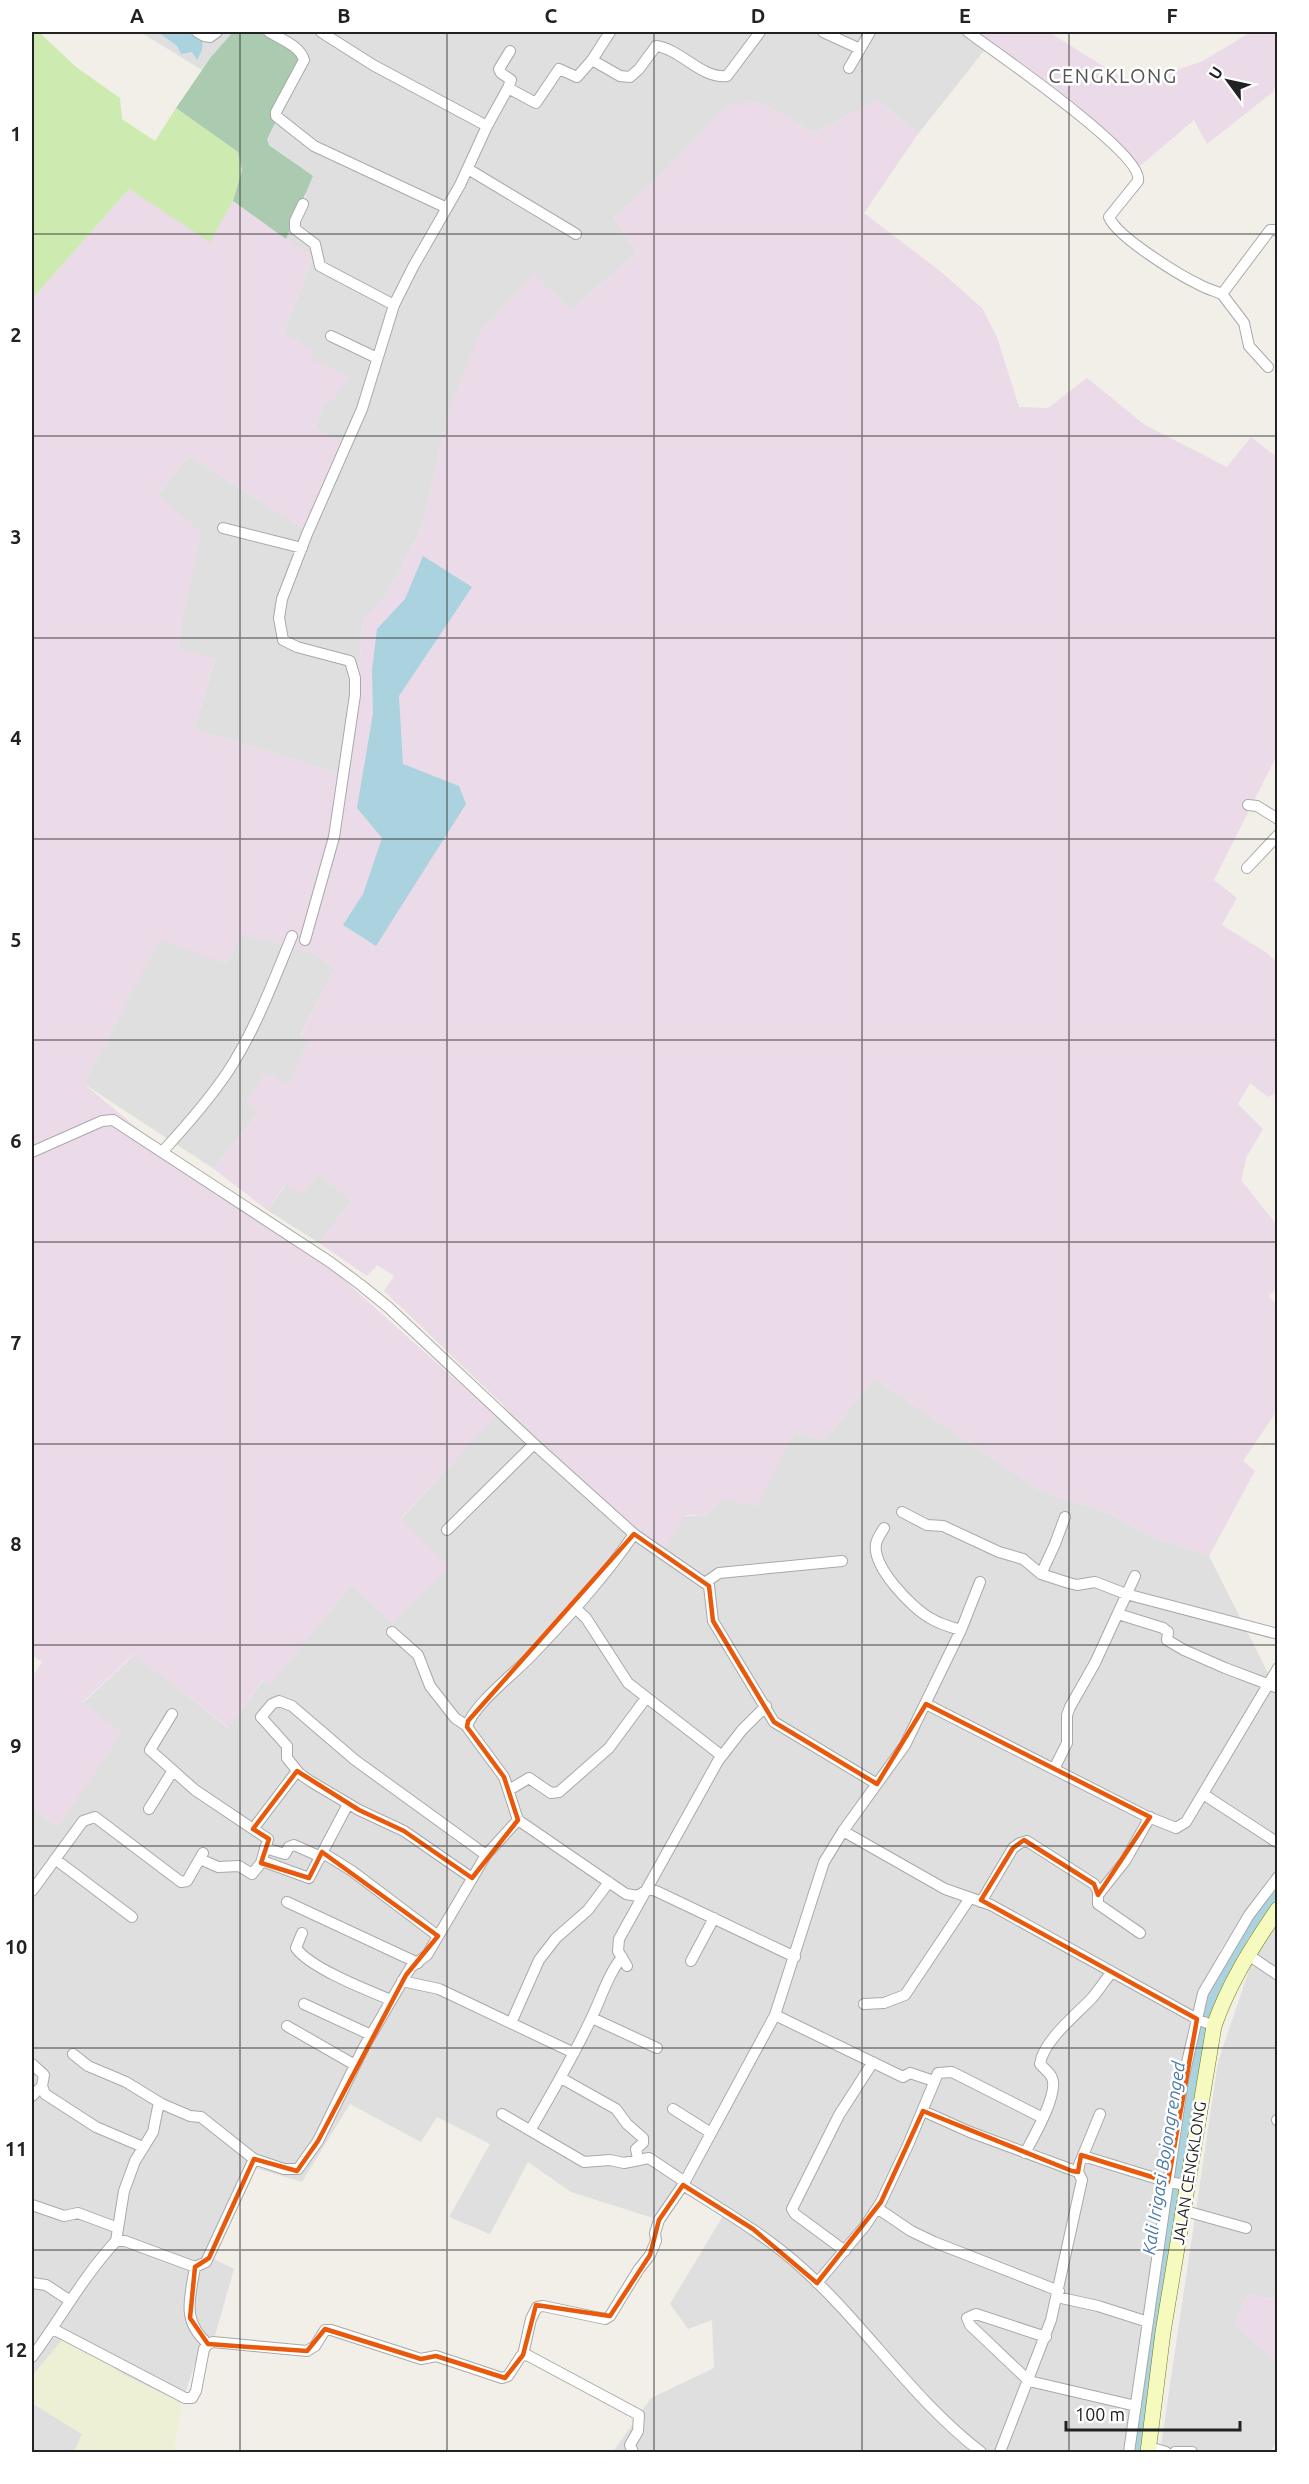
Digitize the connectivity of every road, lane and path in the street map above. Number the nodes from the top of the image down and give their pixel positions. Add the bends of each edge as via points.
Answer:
1 (197, 32) edge
2 (217, 32) edge
3 (269, 32) edge
4 (321, 32) edge
5 (609, 32) edge
6 (760, 32) edge
7 (823, 32) edge
8 (870, 32) edge
9 (968, 32) edge
10 (860, 49) junction
11 (510, 51) dead end
12 (592, 60) junction
13 (849, 68) dead end
14 (508, 88) junction
15 (487, 126) junction
16 (468, 170) junction
17 (303, 204) dead end
18 (447, 208) junction
19 (1278, 230) edge
20 (576, 234) dead end
21 (1222, 294) junction
22 (394, 305) junction
23 (331, 336) dead end
24 (377, 358) junction
25 (1268, 367) dead end
26 (223, 528) dead end
27 (302, 548) junction
28 (1248, 805) dead end
29 (1278, 819) edge
30 (1278, 835) edge
31 (1247, 868) dead end
32 (292, 936) dead end
33 (305, 940) dead end
34 (163, 1151) junction
35 (32, 1152) edge
36 (534, 1444) junction
37 (902, 1512) dead end
38 (1065, 1517) dead end
39 (884, 1527) dead end
40 (447, 1530) dead end
41 (634, 1534) junction
42 (842, 1561) dead end
43 (1041, 1574) junction
44 (1135, 1576) dead end
45 (706, 1582) junction
46 (980, 1582) dead end
47 (1126, 1594) junction
48 (574, 1607) junction
49 (1118, 1614) junction
50 (961, 1630) junction
51 (392, 1632) dead end
52 (1278, 1634) edge
53 (1278, 1668) edge
54 (1273, 1686) edge
55 (646, 1698) junction
56 (926, 1704) junction
57 (766, 1706) junction
58 (172, 1714) dead end
59 (467, 1725) junction
60 (722, 1756) junction
61 (1054, 1768) junction
62 (297, 1771) junction
63 (172, 1772) junction
64 (877, 1784) junction
65 (509, 1790) junction
66 (1203, 1794) junction
67 (348, 1804) junction
68 (149, 1809) dead end
69 (1150, 1817) junction
70 (518, 1820) junction
71 (254, 1830) junction
72 (843, 1831) junction
73 (1278, 1843) edge
74 (265, 1848) junction
75 (322, 1855) junction
76 (486, 1855) junction
77 (55, 1859) junction
78 (261, 1863) junction
79 (1278, 1877) edge
80 (472, 1878) junction
81 (609, 1882) junction
82 (648, 1888) junction
83 (32, 1891) edge
84 (1098, 1895) junction
85 (975, 1900) junction
86 (287, 1902) dead end
87 (1278, 1909) edge
88 (132, 1917) dead end
89 (714, 1918) junction
90 (302, 1933) dead end
91 (1140, 1933) dead end
92 (438, 1936) junction
93 (1247, 1954) junction
94 (795, 1956) junction
95 (691, 1961) dead end
96 (418, 1963) junction
97 (1112, 1972) junction
98 (1278, 1975) edge
99 (402, 1981) junction
100 (391, 2000) junction
101 (304, 2004) dead end
102 (864, 2004) dead end
103 (775, 2015) junction
104 (592, 2018) junction
105 (1198, 2019) junction
106 (511, 2023) junction
107 (1212, 2025) junction
108 (287, 2026) dead end
109 (371, 2035) junction
110 (657, 2048) dead end
111 (574, 2053) junction
112 (72, 2054) dead end
113 (873, 2062) junction
114 (32, 2064) edge
115 (355, 2065) junction
116 (561, 2079) junction
117 (934, 2081) junction
118 (42, 2085) junction
119 (32, 2096) edge
120 (159, 2102) junction
121 (673, 2109) dead end
122 (923, 2111) junction
123 (502, 2114) dead end
124 (1100, 2114) dead end
125 (1043, 2118) junction
126 (531, 2129) junction
127 (711, 2133) junction
128 (142, 2148) junction
129 (1025, 2153) junction
130 (1083, 2156) junction
131 (254, 2159) junction
132 (639, 2159) junction
133 (1078, 2172) junction
134 (684, 2183) junction
135 (1176, 2183) junction
136 (32, 2205) edge
137 (877, 2208) junction
138 (1182, 2210) junction
139 (118, 2228) junction
140 (1246, 2228) dead end
141 (116, 2241) junction
142 (1167, 2244) junction
143 (845, 2251) junction
144 (195, 2266) junction
145 (32, 2283) edge
146 (817, 2283) junction
147 (1058, 2294) junction
148 (69, 2300) junction
149 (52, 2329) junction
150 (1154, 2329) junction
151 (1046, 2337) junction
152 (208, 2344) junction
153 (523, 2355) junction
154 (32, 2357) edge
155 (1029, 2380) junction
156 (1136, 2406) junction
157 (1149, 2450) edge
158 (633, 2452) edge
159 (981, 2452) edge
160 (1000, 2452) edge
161 (1129, 2452) edge
162 (1166, 2452) edge
163 (1175, 2452) edge
164 (1192, 2452) edge

1 - 2 street via 210,37
3 - 18 street via 293,46 304,60 276,116 314,146
4 - 15 street via 373,65
5 - 12 street
6 - 12 street via 732,73 725,77 707,72 659,46 630,77 620,76
7 - 10 street
8 - 10 street
9 - 21 street via 1103,134 1136,168 1138,181 1109,217 1118,231 1201,286
10 - 13 street
11 - 14 street via 499,69 511,80
12 - 14 street via 577,77 559,69 536,103
14 - 15 street
15 - 16 street
16 - 18 street
16 - 20 street
17 - 22 street via 295,229 315,244 320,266
18 - 22 street
19 - 21 street via 1270,230
21 - 25 street via 1244,323 1248,346
22 - 24 street
23 - 24 street
24 - 27 street via 362,409
26 - 27 street
27 - 33 street via 282,599 279,618 283,640 350,661 355,686 334,837
28 - 29 street
30 - 31 street
32 - 34 street via 234,1062 196,1116
34 - 35 street via 113,1120 102,1120
34 - 36 street via 361,1285
36 - 40 street
36 - 41 street
37 - 43 street via 927,1525 943,1526 1023,1559
38 - 43 street
39 - 50 street via 876,1550 882,1567 904,1598 932,1620
41 - 45 street
41 - 48 street
42 - 45 street via 719,1574
43 - 47 street via 1077,1585 1095,1582
44 - 47 street
45 - 57 street via 711,1590 713,1621
46 - 50 street
47 - 49 street
47 - 52 street
48 - 55 street via 586,1618 628,1683
48 - 59 street via 476,1710
49 - 54 street via 1162,1628 1168,1632 1167,1640 1184,1650
49 - 61 street via 1070,1707 1067,1743
50 - 56 street
51 - 59 street via 417,1655 430,1686 455,1718
53 - 54 street
54 - 66 street
55 - 60 street
55 - 65 street via 609,1748 559,1792 551,1793 529,1778
56 - 61 street
56 - 64 street via 905,1745
57 - 60 street
57 - 64 street via 777,1725
58 - 63 street via 150,1750
59 - 65 street
60 - 82 street
61 - 69 street
62 - 67 street
62 - 71 street
62 - 76 street via 287,1758 287,1746 261,1718 279,1701 291,1706 355,1760
63 - 68 street
63 - 71 street
64 - 72 street
65 - 70 street
66 - 69 street via 1180,1827 1173,1828
66 - 73 street
67 - 75 street
67 - 80 street via 404,1831
69 - 84 street via 1125,1861
70 - 76 street
70 - 81 street
71 - 74 street via 268,1839
72 - 85 street via 945,1889
72 - 94 street via 824,1862
74 - 75 street via 284,1854 294,1845
74 - 78 street
75 - 78 street via 309,1878
75 - 92 street via 352,1870
76 - 80 street
77 - 78 street via 83,1821 95,1817 181,1882 187,1881 201,1856 218,1867 239,1866 252,1874
77 - 83 street
77 - 88 street
79 - 105 street via 1203,1993
80 - 92 street
81 - 82 street via 633,1896
81 - 106 street via 588,1910 538,1960
82 - 89 street
82 - 104 street via 619,1939 617,1947 624,1962 611,1973
84 - 85 street via 1094,1884 1035,1845 1023,1842 1013,1848
84 - 91 street via 1098,1904
85 - 97 street
85 - 102 street via 905,1995 884,2003
86 - 96 street
87 - 93 main road, JALAN CENGKLONG
89 - 94 street
89 - 95 street
90 - 100 street via 296,1948 303,1956
92 - 96 street
93 - 98 street
93 - 107 main road, JALAN CENGKLONG
94 - 103 street
96 - 99 street
97 - 105 street
97 - 125 street via 1054,2037 1041,2058 1040,2064 1053,2082
99 - 100 street
99 - 106 street via 440,1989
100 - 109 street
101 - 109 street
103 - 113 street
103 - 127 street
104 - 110 street
104 - 111 street
105 - 107 street
105 - 135 street via 1183,2080
106 - 111 street
107 - 135 main road, JALAN CENGKLONG
108 - 115 street
109 - 115 street
111 - 116 street
112 - 120 street
113 - 117 street via 903,2077 910,2073
113 - 143 street via 839,2115 792,2209
114 - 118 street via 43,2073
115 - 131 street via 318,2141 298,2169 284,2169
116 - 126 street
116 - 132 street via 619,2111 643,2138 636,2149
117 - 122 street
117 - 125 street via 940,2072 952,2072
118 - 119 street
118 - 128 street via 45,2094 96,2127
120 - 128 street via 153,2132
120 - 131 street via 201,2117
121 - 127 street
122 - 129 street
122 - 137 street
123 - 126 street
124 - 130 street
125 - 129 street
126 - 132 street via 584,2162 624,2163
127 - 134 street
128 - 139 street via 124,2191
129 - 133 street
130 - 133 street
130 - 135 street
131 - 144 street via 209,2258
132 - 134 street via 655,2161
133 - 147 street via 1082,2180
134 - 146 street via 753,2229
134 - 153 street via 659,2220 650,2255 610,2316 605,2319 537,2307
135 - 138 main road, JALAN CENGKLONG
135 - 142 street
136 - 139 street via 64,2216 78,2213
137 - 143 street
137 - 147 street via 934,2242
138 - 140 street
138 - 142 main road, JALAN CENGKLONG
139 - 141 street
141 - 144 street
141 - 148 street
142 - 150 main road, JALAN CENGKLONG
143 - 146 street
144 - 152 street via 190,2318
145 - 148 street via 46,2285
146 - 159 street via 939,2416
147 - 150 street
147 - 151 street
148 - 149 street
149 - 152 street via 185,2398 192,2398 196,2391
149 - 154 street
150 - 156 street
150 - 157 main road, JALAN CENGKLONG
151 - 155 street
151 - 155 street via 976,2314 967,2318
152 - 153 street via 307,2351 325,2330 421,2359 436,2356 502,2378 508,2376
153 - 158 street via 639,2415 638,2431 630,2445
155 - 156 street
155 - 160 street
156 - 161 street
157 - 162 street
163 - 164 street

